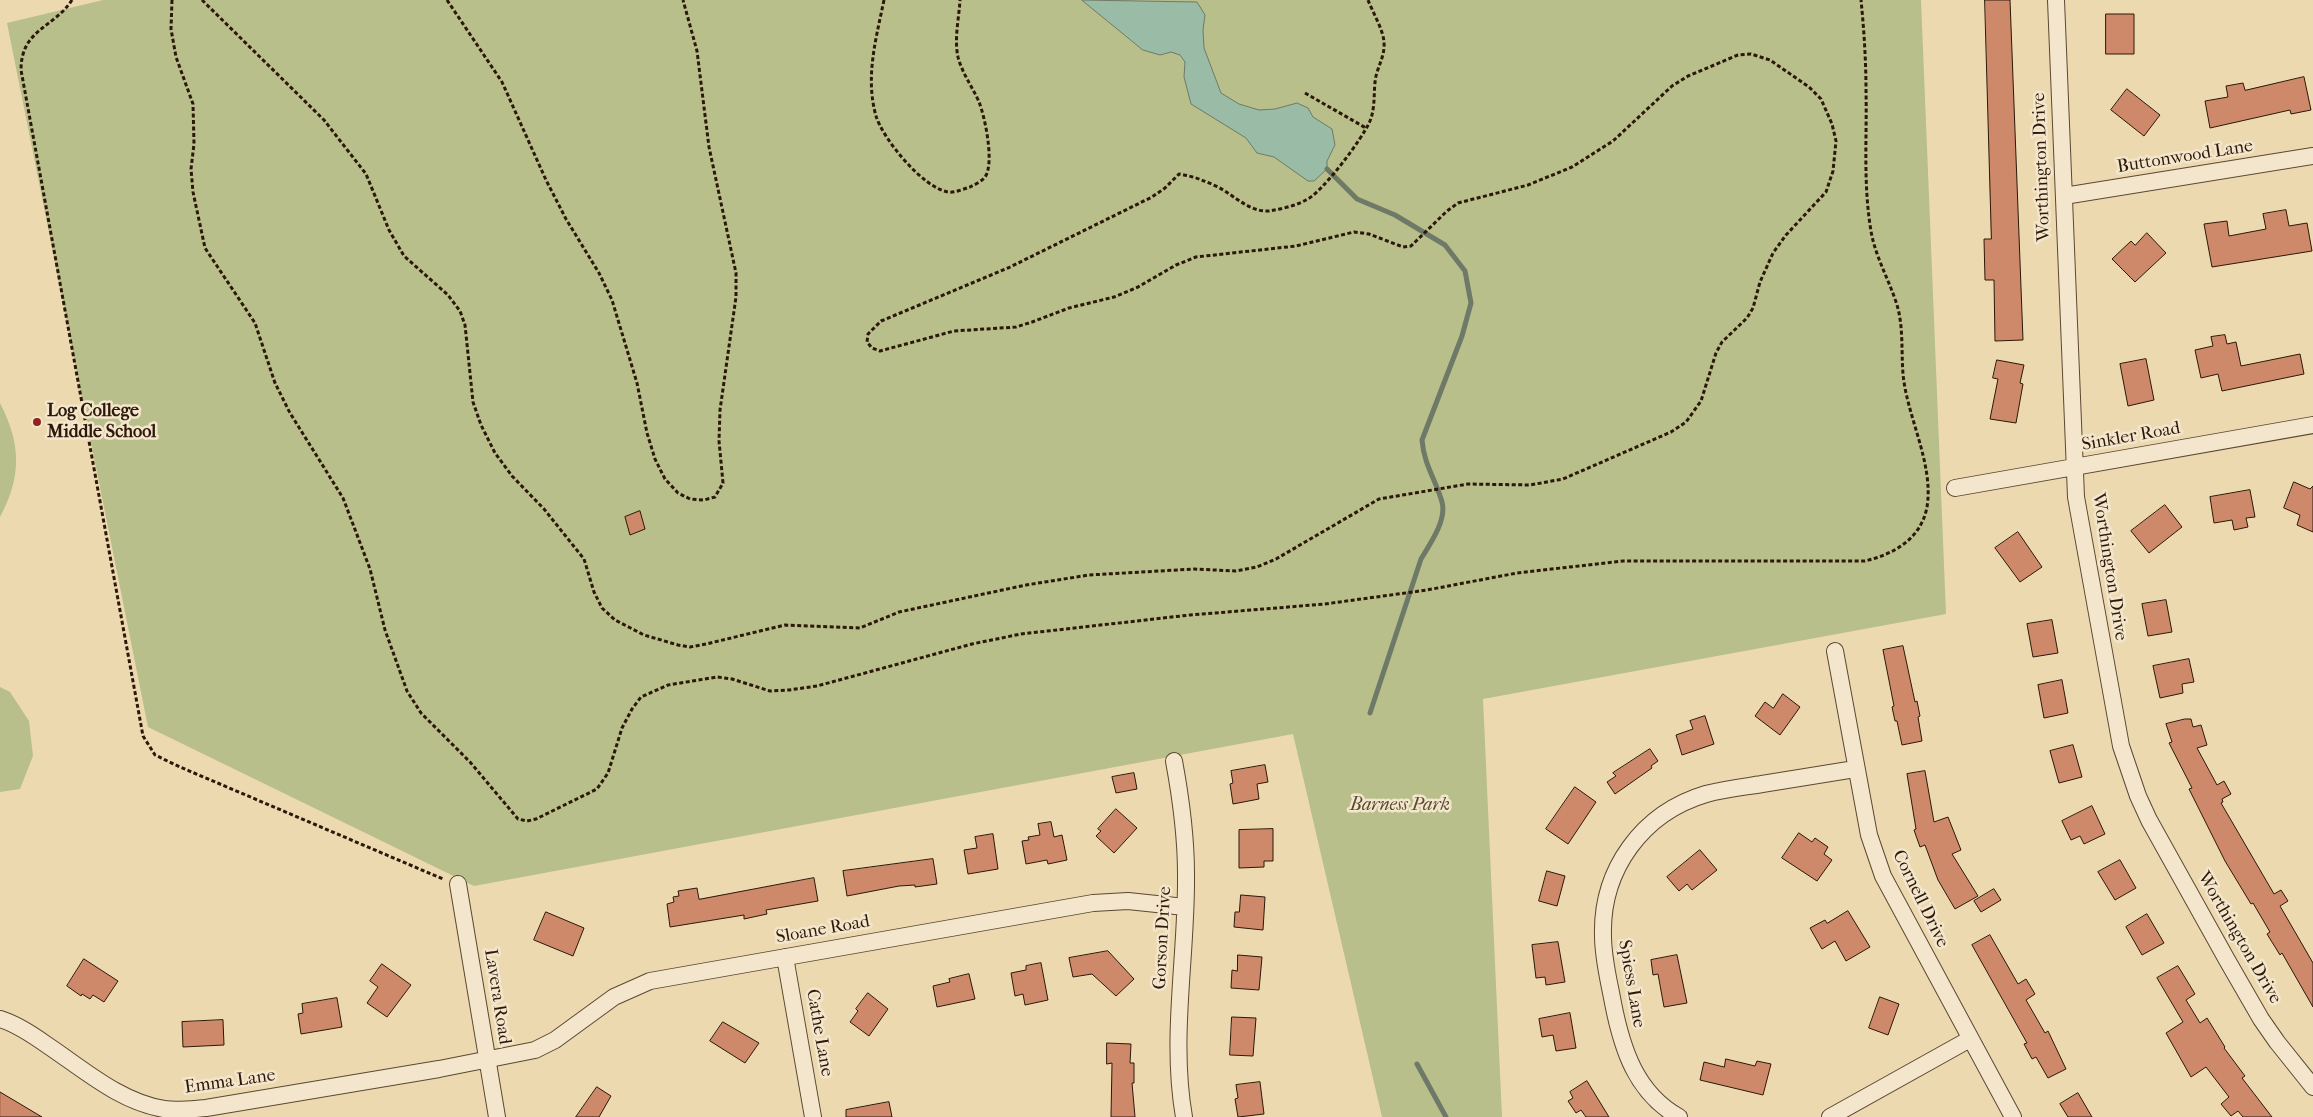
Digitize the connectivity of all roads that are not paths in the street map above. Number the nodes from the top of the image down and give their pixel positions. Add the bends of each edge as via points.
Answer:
1 (2056, 0) edge
2 (2313, 156) edge
3 (2064, 196) junction
4 (2313, 425) edge
5 (2075, 467) junction
6 (1955, 488) dead end
7 (1835, 651) dead end
8 (1174, 761) dead end
9 (1855, 769) junction
10 (458, 884) road end
11 (1185, 907) junction
12 (785, 957) junction
13 (0, 1019) edge
14 (1970, 1039) junction
15 (487, 1059) junction
16 (2313, 1087) edge
17 (497, 1117) edge
18 (813, 1117) edge
19 (1184, 1117) edge
20 (1679, 1117) edge
21 (1830, 1117) edge
22 (2014, 1117) edge

1 - 3 street, Worthington Drive
2 - 3 street, Buttonwood Lane
3 - 5 street, Worthington Drive
4 - 5 street, Sinkler Road
5 - 6 street, Sinkler Road
5 - 16 street, Worthington Drive via 2076,497 2112,707 2138,796 2226,960 2277,1042
7 - 9 street, Cornell Drive
8 - 11 street, Gorson Drive via 1184,825
9 - 14 street, Cornell Drive via 1869,835 1883,876
9 - 20 street, Spiess Lane via 1728,790 1686,801 1667,811 1640,834 1615,870 1608,888 1602,936 1620,1039 1643,1084 1662,1105
10 - 15 street, Lavera Road
11 - 12 street, Sloane Road via 1128,901 1093,903
11 - 19 street, Gorson Drive via 1178,1044
12 - 15 street, Sloane Road via 650,981 614,997 556,1040 535,1050
12 - 18 street, Cathe Lane
13 - 15 street, Emma Lane via 32,1035 120,1094 163,1109 206,1108
14 - 21 street
14 - 22 street, Cornell Drive
15 - 17 street, Lavera Road

